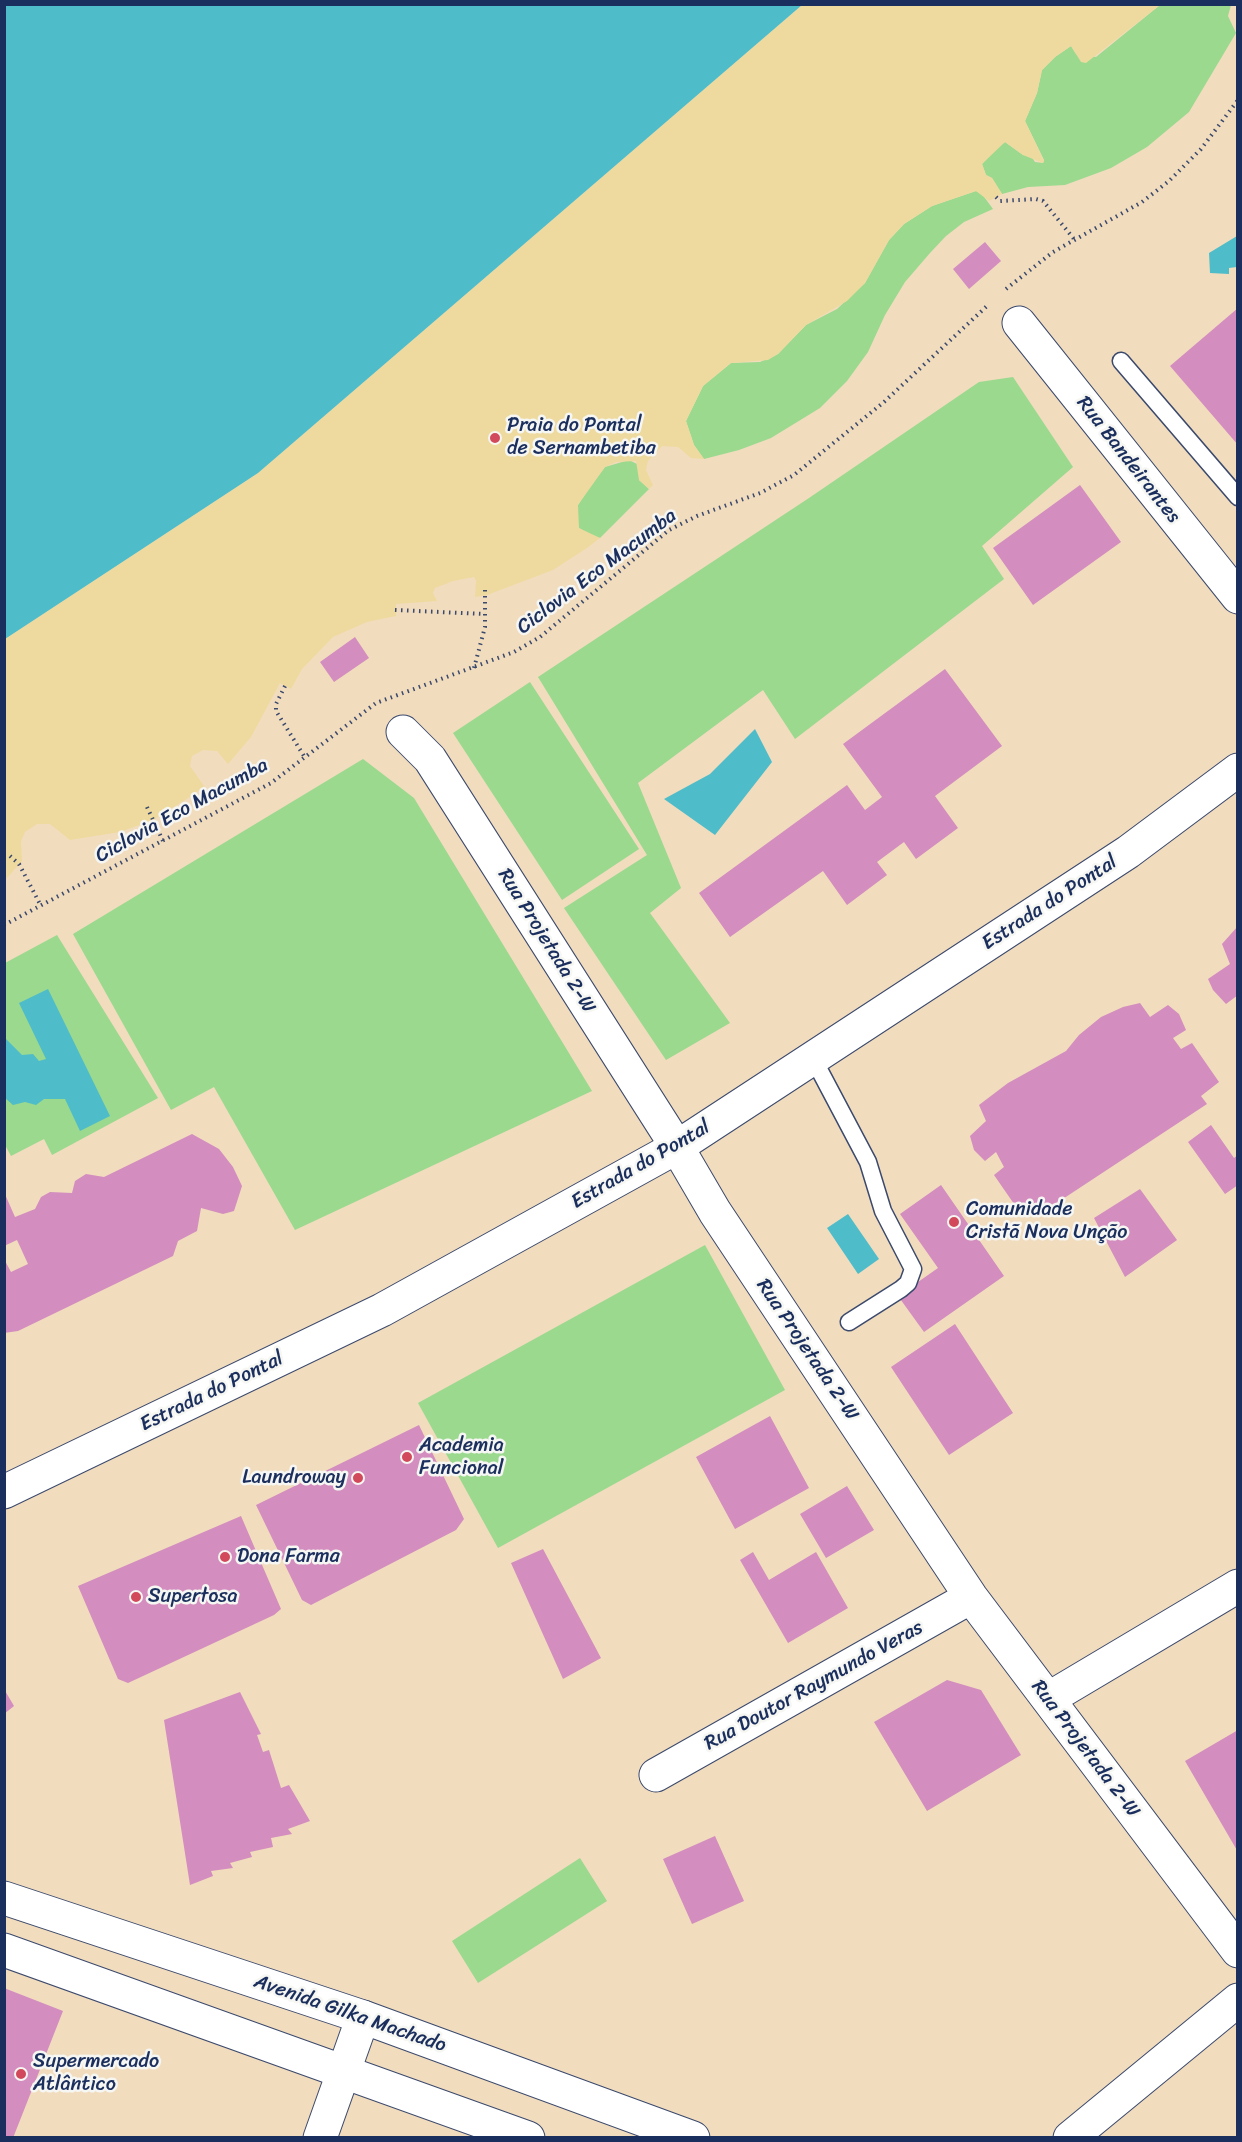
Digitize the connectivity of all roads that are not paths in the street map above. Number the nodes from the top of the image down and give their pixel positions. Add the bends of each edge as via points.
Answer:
1 (1019, 323) dead end
2 (1121, 361) dead end
3 (1238, 497) edge
4 (1238, 597) edge
5 (403, 732) dead end
6 (1238, 770) edge
7 (813, 1058) junction
8 (677, 1147) junction
9 (849, 1322) dead end
10 (4, 1492) edge
11 (1238, 1586) edge
12 (971, 1597) junction
13 (1048, 1699) junction
14 (656, 1775) dead end
15 (4, 1898) edge
16 (4, 1950) edge
17 (1238, 1951) edge
18 (1238, 2000) edge
19 (363, 2017) junction
20 (343, 2072) junction
21 (320, 2138) edge
22 (528, 2138) edge
23 (693, 2138) edge
24 (1071, 2138) edge

1 - 4 street, Rua Bandeirantes
2 - 3 lane
5 - 8 street, Rua Projetada 2-W via 430,759
6 - 7 street, Estrada do Pontal via 1128,852
7 - 8 street, Estrada do Pontal
7 - 9 lane via 868,1162 884,1211 912,1263 912,1276 901,1289
8 - 10 street, Estrada do Pontal via 382,1310
8 - 12 street, Rua Projetada 2-W via 722,1222
11 - 13 street
12 - 13 street, Rua Projetada 2-W
12 - 14 street, Rua Doutor Raymundo Veras
13 - 17 street, Rua Projetada 2-W
15 - 19 street, Avenida Gilka Machado
16 - 20 street
18 - 24 street
19 - 20 street
19 - 23 street, Avenida Gilka Machado
20 - 21 street
20 - 22 street

